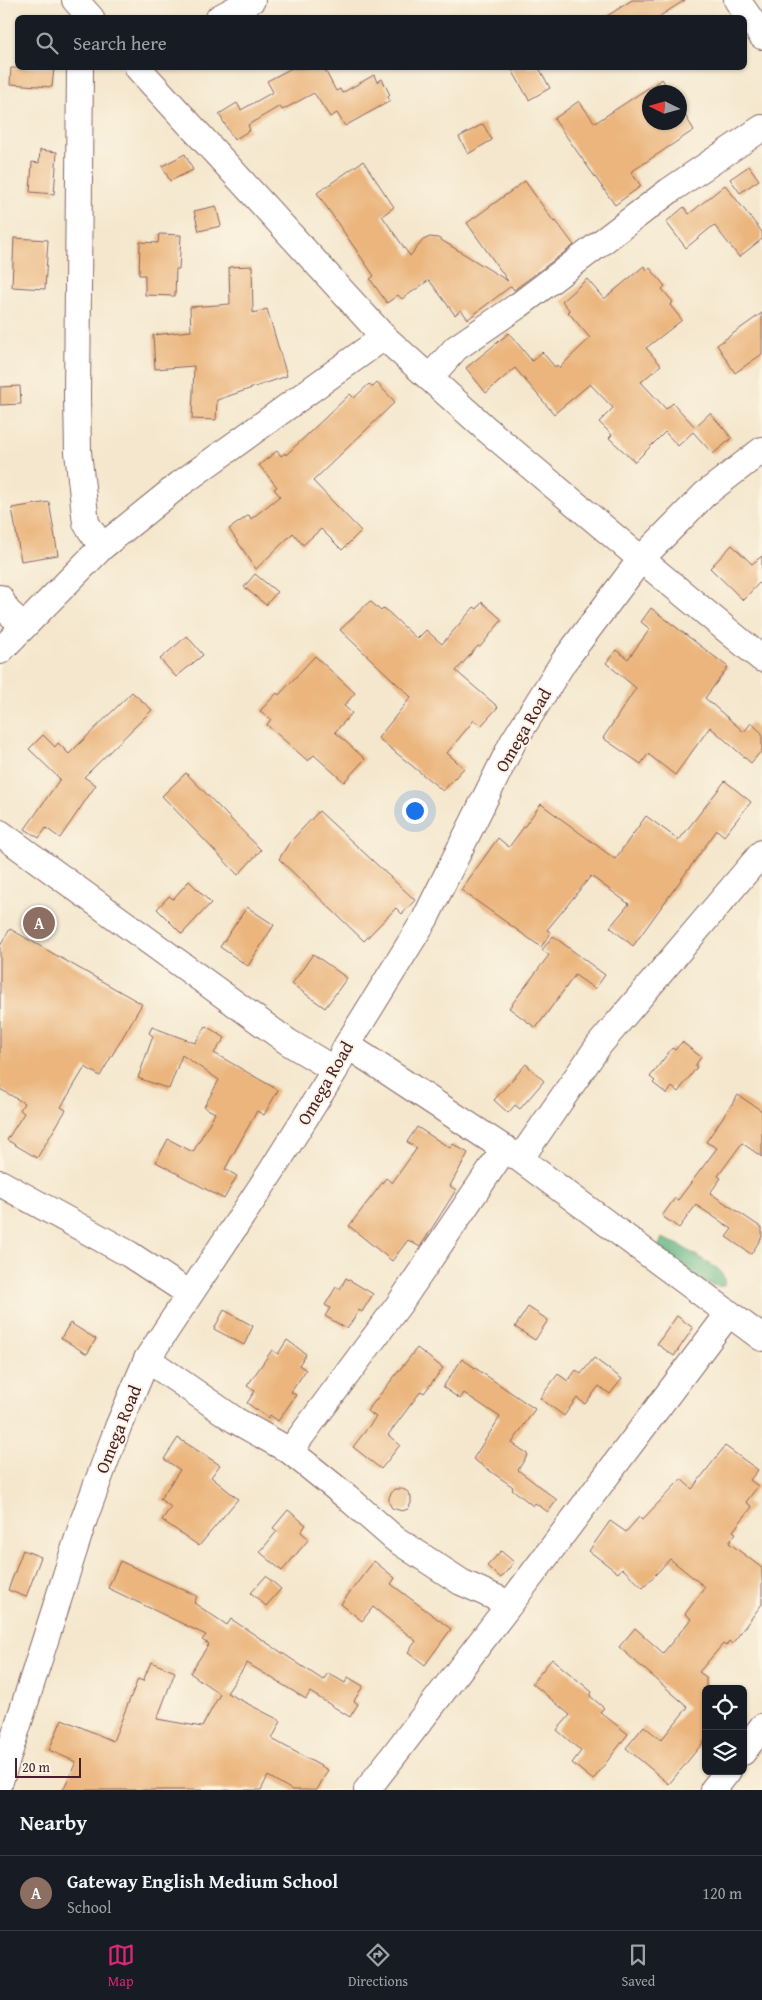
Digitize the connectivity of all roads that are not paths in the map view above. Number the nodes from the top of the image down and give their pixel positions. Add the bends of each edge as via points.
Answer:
1 (252, 0) edge
2 (737, 0) edge
3 (224, 15) edge
4 (762, 36) edge
5 (80, 70) edge
6 (140, 70) edge
7 (762, 128) edge
8 (384, 337) junction
9 (430, 377) junction
10 (762, 450) edge
11 (102, 547) junction
12 (641, 559) junction
13 (0, 598) edge
14 (24, 626) junction
15 (0, 651) edge
16 (762, 658) edge
17 (0, 833) edge
18 (762, 853) edge
19 (347, 1045) junction
20 (335, 1070) junction
21 (512, 1154) junction
22 (0, 1184) edge
23 (190, 1294) junction
24 (729, 1313) junction
25 (762, 1338) edge
26 (147, 1359) junction
27 (290, 1451) junction
28 (510, 1604) junction
29 (762, 1726) edge
30 (747, 1747) edge
31 (725, 1775) edge
32 (0, 1781) edge
33 (367, 1790) edge
34 (713, 1790) edge

1 - 3 street
2 - 4 street
5 - 11 street via 78,452 86,523
6 - 8 street
7 - 9 street via 669,191 519,305 456,348
8 - 9 street
8 - 11 street via 180,484
9 - 12 street
10 - 12 street, Omega Road via 706,494
11 - 14 street
12 - 16 street
12 - 19 street, Omega Road via 564,661 513,742 425,919
13 - 14 street via 7,611
14 - 15 street
17 - 20 street via 288,1042
18 - 21 street via 599,1045
19 - 20 street, Omega Road
19 - 21 street
20 - 23 street, Omega Road
21 - 24 street
21 - 27 street
22 - 23 street via 129,1254
23 - 26 street, Omega Road
24 - 25 street
24 - 28 street
26 - 27 street via 235,1420
26 - 32 street, Omega Road via 84,1519
27 - 28 street via 395,1539 461,1582
28 - 33 street
29 - 30 street
31 - 34 street

